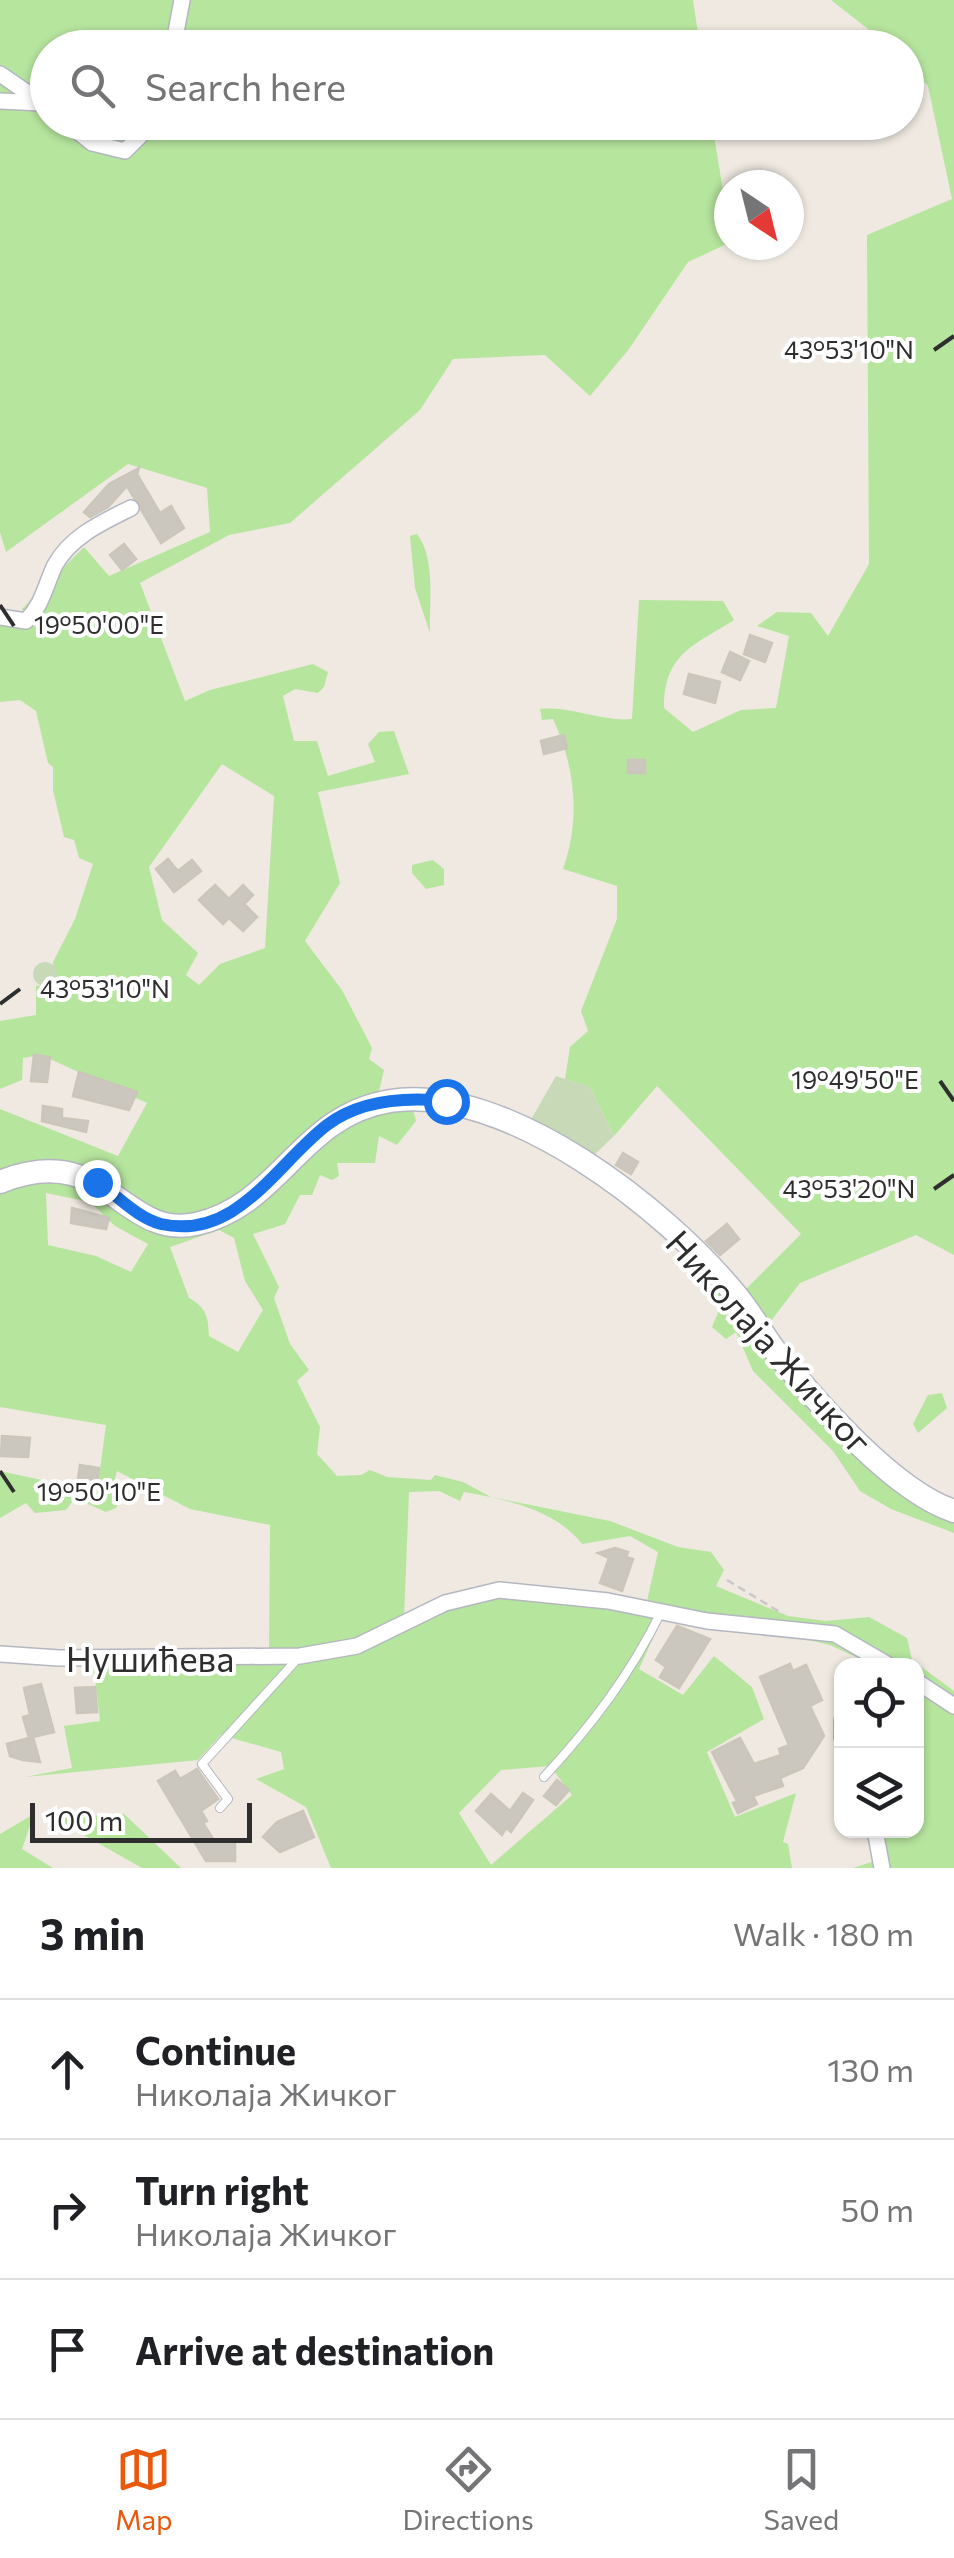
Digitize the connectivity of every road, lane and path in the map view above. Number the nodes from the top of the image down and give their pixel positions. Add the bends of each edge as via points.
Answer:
1 (182, 0) edge
2 (176, 30) edge
3 (0, 74) edge
4 (30, 95) edge
5 (0, 101) edge
6 (30, 104) edge
7 (88, 140) edge
8 (136, 140) edge
9 (131, 508) dead end
10 (0, 617) edge
11 (0, 1182) edge
12 (954, 1511) edge
13 (727, 1580) dead end
14 (661, 1612) junction
15 (785, 1615) dead end
16 (0, 1654) edge
17 (300, 1656) junction
18 (876, 1658) edge
19 (924, 1687) edge
20 (954, 1706) edge
21 (544, 1778) dead end
22 (220, 1808) dead end
23 (876, 1838) edge
24 (882, 1868) edge

1 - 2 street
3 - 4 street
5 - 6 street
7 - 8 street via 125,151
9 - 10 street via 70,545 40,607 26,621
11 - 12 street, Николаја Жичког via 44,1171 75,1174 153,1220 186,1226 238,1207 326,1125 351,1112 409,1099 482,1111 573,1157 656,1217 736,1294 779,1356 863,1446 907,1487
13 - 15 path
14 - 17 street, Нушићева via 499,1590 445,1603 357,1646
14 - 18 street, Нушићева via 835,1634
14 - 21 lane via 633,1669
16 - 17 street, Нушићева
17 - 22 lane, Нушићева via 202,1764 228,1800
19 - 20 street
23 - 24 street

